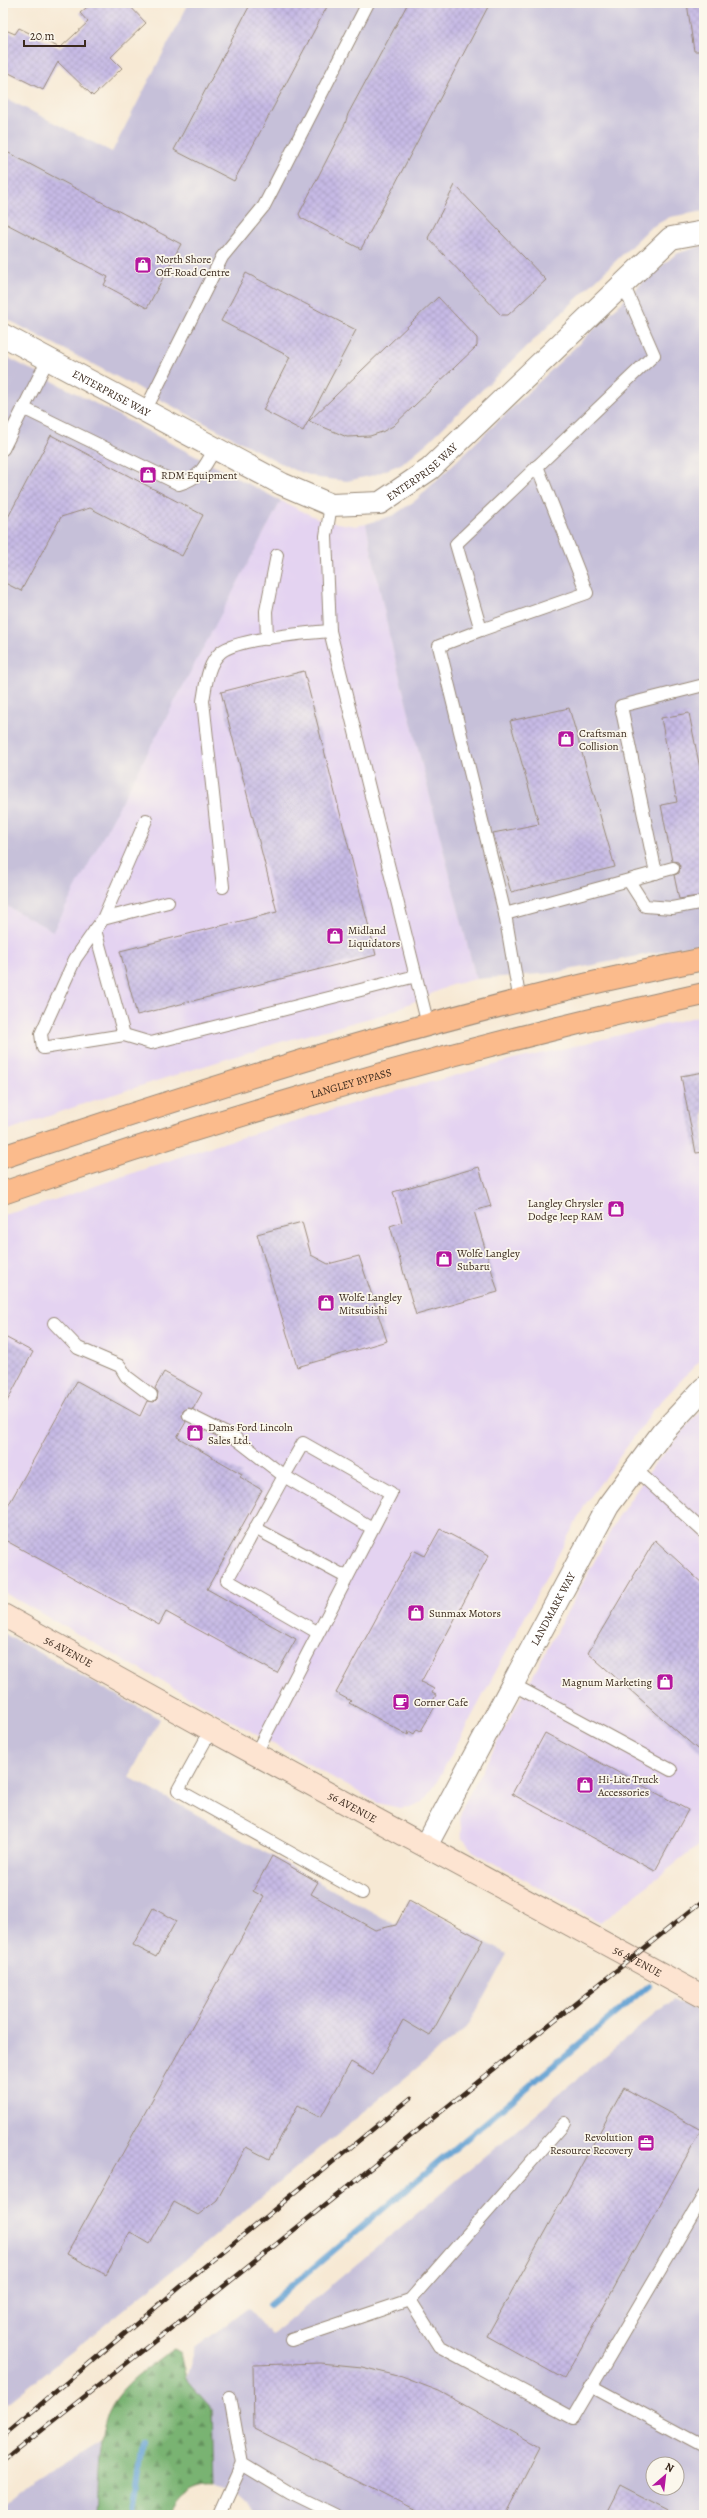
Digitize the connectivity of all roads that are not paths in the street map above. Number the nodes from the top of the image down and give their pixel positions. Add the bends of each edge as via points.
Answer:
1 (368, 3) edge
2 (704, 232) edge
3 (623, 284) junction
4 (3, 335) edge
5 (48, 359) junction
6 (23, 408) junction
7 (146, 411) junction
8 (215, 448) junction
9 (3, 450) edge
10 (537, 466) junction
11 (331, 505) junction
12 (277, 555) dead end
13 (330, 630) junction
14 (482, 630) junction
15 (267, 640) junction
16 (704, 686) edge
17 (146, 820) dead end
18 (673, 868) dead end
19 (656, 873) junction
20 (629, 881) junction
21 (223, 887) dead end
22 (168, 902) dead end
23 (704, 902) edge
24 (505, 914) junction
25 (103, 919) junction
26 (95, 930) junction
27 (704, 959) edge
28 (416, 976) junction
29 (704, 994) edge
30 (520, 1002) junction
31 (428, 1025) junction
32 (124, 1035) junction
33 (3, 1157) edge
34 (3, 1193) edge
35 (54, 1323) dead end
36 (704, 1388) edge
37 (151, 1394) dead end
38 (190, 1415) dead end
39 (635, 1469) junction
40 (284, 1476) junction
41 (255, 1528) junction
42 (372, 1528) junction
43 (704, 1532) edge
44 (346, 1577) junction
45 (3, 1615) edge
46 (317, 1632) junction
47 (512, 1684) junction
48 (211, 1730) junction
49 (256, 1753) junction
50 (671, 1770) dead end
51 (426, 1846) junction
52 (362, 1893) dead end
53 (704, 1997) edge
54 (565, 2123) dead end
55 (704, 2195) edge
56 (410, 2300) junction
57 (291, 2340) dead end
58 (591, 2386) junction
59 (230, 2397) dead end
60 (704, 2447) edge
61 (242, 2464) junction
62 (220, 2515) edge
63 (335, 2515) edge

1 - 7 lane via 264,206 222,257
2 - 3 street, ENTERPRISE WAY via 671,238
3 - 10 lane via 654,355
3 - 11 street, ENTERPRISE WAY via 430,469 380,503
4 - 5 street, ENTERPRISE WAY
5 - 6 lane
5 - 7 street, ENTERPRISE WAY
6 - 8 lane via 179,484 194,480
6 - 9 lane
7 - 8 street, ENTERPRISE WAY
8 - 11 street, ENTERPRISE WAY via 282,484
10 - 14 lane via 456,544
10 - 14 lane via 587,593
11 - 13 lane via 326,536
12 - 15 lane via 266,612
13 - 15 lane
13 - 28 lane
14 - 24 lane via 439,646
15 - 21 lane via 240,643 220,652 208,672 203,701
16 - 19 lane via 620,706
17 - 25 lane
18 - 19 lane
19 - 20 lane
20 - 23 lane via 645,906 672,908
20 - 24 lane
22 - 25 lane
24 - 30 lane
25 - 26 lane
26 - 32 lane
26 - 32 lane via 75,959 41,1034 43,1048
27 - 30 highway
28 - 31 lane
28 - 32 lane via 151,1043
29 - 34 highway, LANGLEY BYPASS via 457,1052 329,1088 164,1139
30 - 31 highway
31 - 33 highway via 162,1104
35 - 37 lane via 78,1348 120,1366 126,1376
36 - 39 street, LANDMARK WAY via 662,1433
38 - 40 lane via 234,1438
39 - 43 lane
39 - 47 street, LANDMARK WAY via 608,1506
40 - 41 lane
40 - 42 lane
40 - 42 lane via 303,1443 391,1493
41 - 44 lane
41 - 46 lane via 227,1580
42 - 44 lane
44 - 46 lane
45 - 48 main road, 56 AVENUE
46 - 49 lane
47 - 50 lane
47 - 51 street, LANDMARK WAY
48 - 49 main road, 56 AVENUE
48 - 52 lane via 178,1790
49 - 51 main road, 56 AVENUE
51 - 53 main road, 56 AVENUE
54 - 56 lane
55 - 58 lane
56 - 57 lane
56 - 58 lane via 439,2346 573,2418
58 - 60 lane
59 - 61 lane
61 - 62 lane
61 - 63 lane

